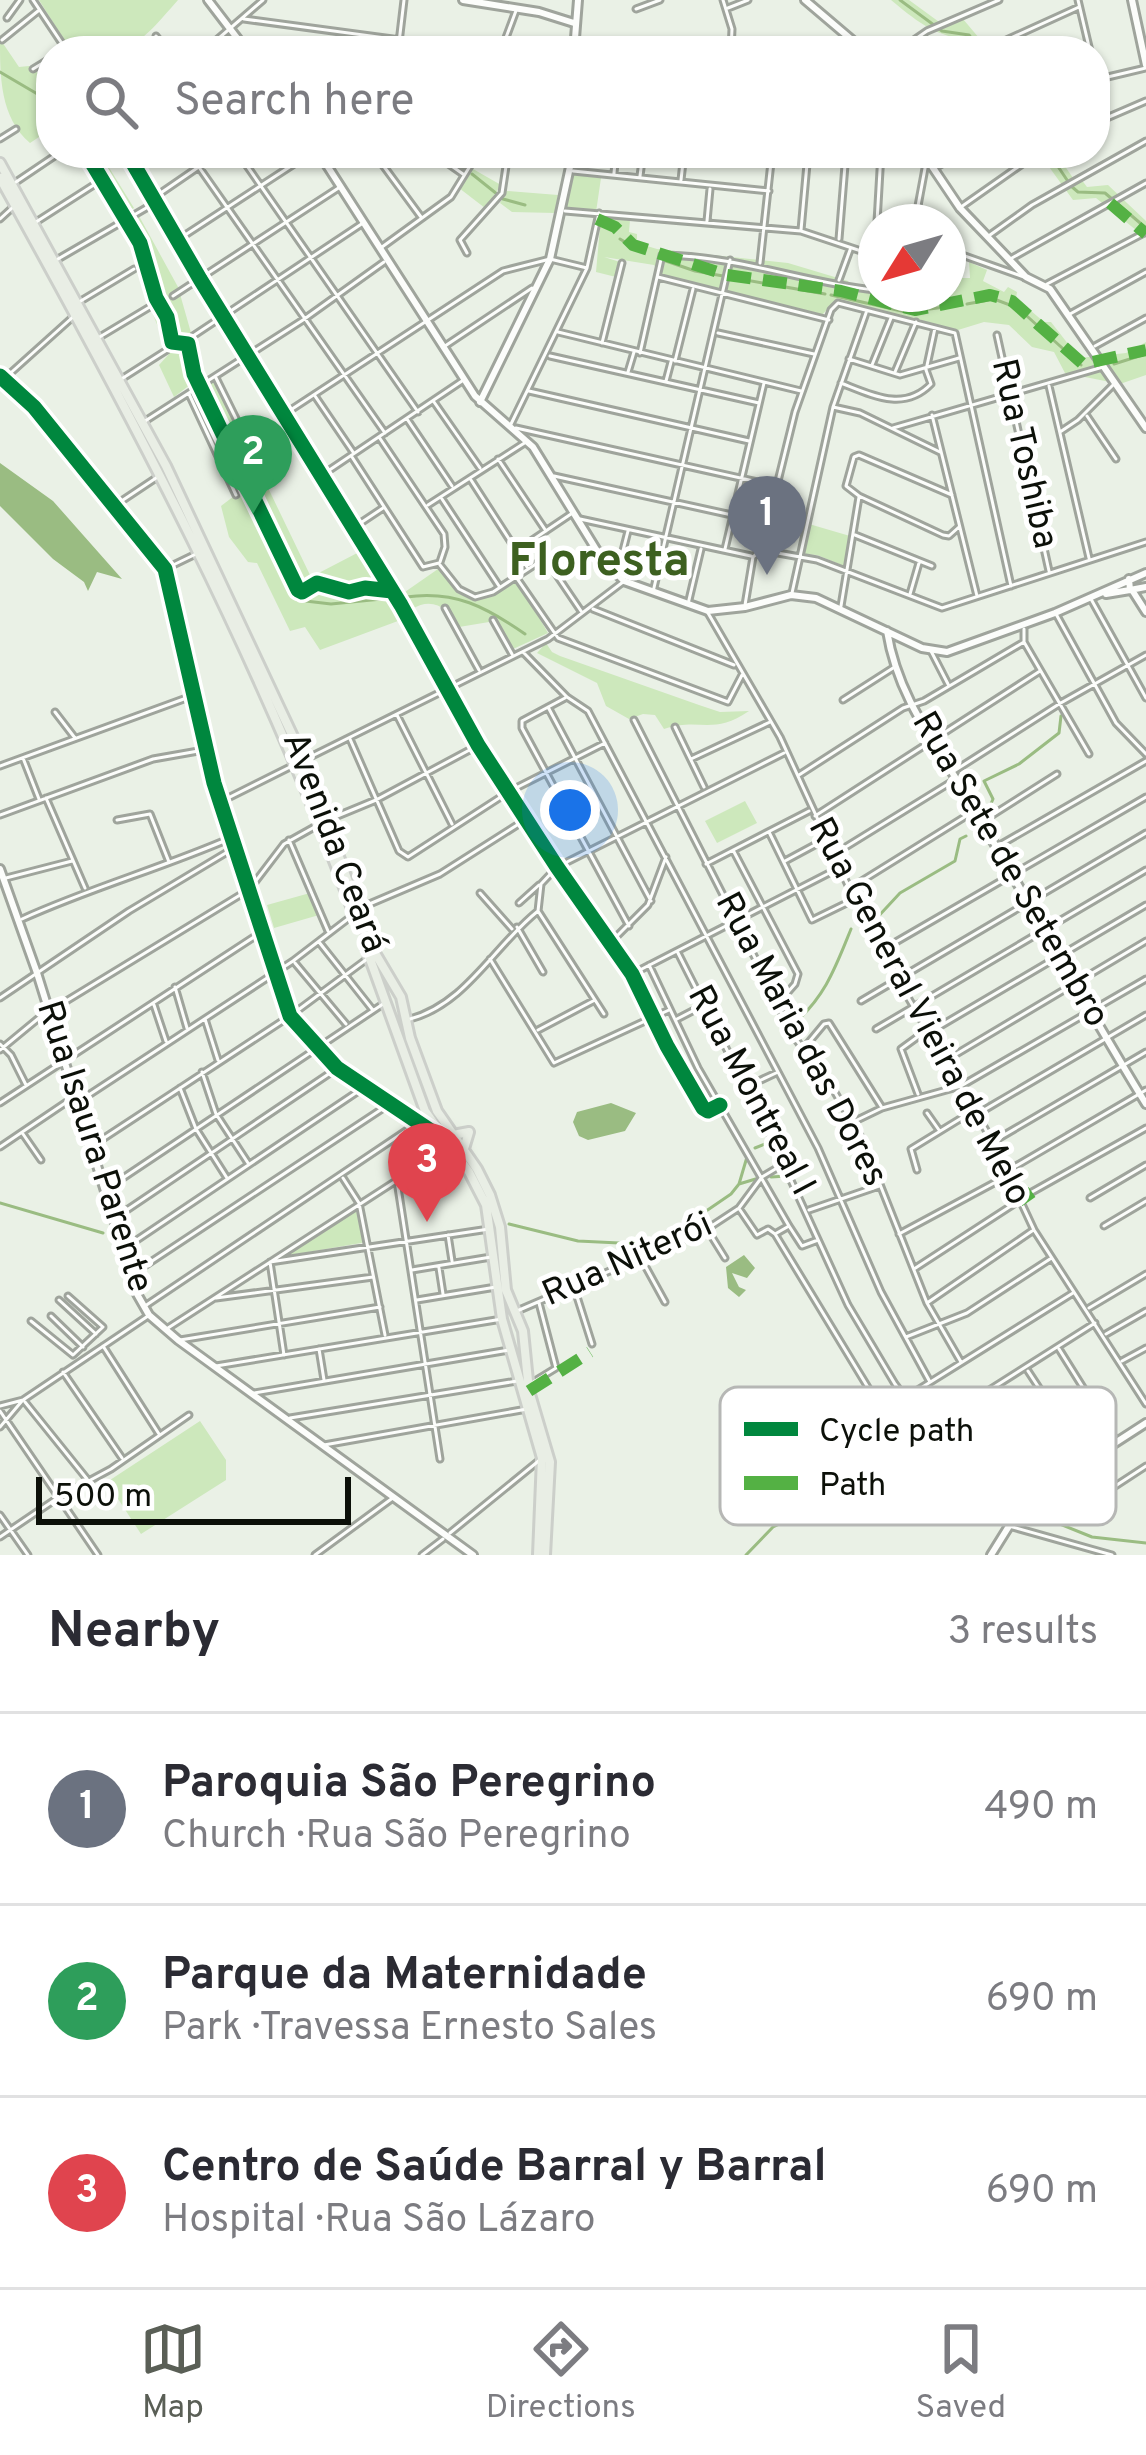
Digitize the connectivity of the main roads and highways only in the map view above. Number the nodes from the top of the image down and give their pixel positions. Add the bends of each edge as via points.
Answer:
1 (0, 163) edge
2 (0, 178) edge
3 (140, 424) junction
4 (164, 475) junction
5 (178, 491) junction
6 (300, 762) junction
7 (356, 911) junction
8 (397, 991) junction
9 (385, 1000) junction
10 (390, 1015) junction
11 (406, 1020) junction
12 (450, 1141) junction
13 (463, 1152) junction
14 (516, 1313) junction
15 (502, 1319) junction
16 (524, 1341) junction
17 (508, 1346) junction
18 (524, 1383) junction
19 (542, 1460) junction
20 (542, 1555) edge

1 - 3 main road, Avenida Ceará
2 - 3 main road, Avenida Ceará
3 - 4 main road, Avenida Ceará
3 - 4 main road, Avenida Ceará
4 - 5 main road
4 - 5 main road, Avenida Ceará
4 - 6 main road, Avenida Ceará
5 - 6 main road, Avenida Ceará
6 - 7 main road, Avenida Ceará
7 - 8 main road, Avenida Ceará
7 - 9 main road, Avenida Ceará
8 - 9 main road
8 - 11 main road, Avenida Ceará
9 - 10 main road, Avenida Ceará
10 - 11 main road
10 - 12 main road, Avenida Ceará via 425,1111
11 - 12 main road, Avenida Ceará
12 - 13 main road, Avenida Ceará
12 - 13 main road via 469,1132
12 - 15 main road, Avenida Ceará via 478,1186 491,1228
13 - 14 main road, Avenida Ceará via 498,1217
14 - 15 main road
14 - 16 main road, Avenida Ceará
15 - 17 main road, Avenida Ceará
16 - 17 main road
16 - 18 main road, Avenida Ceará
17 - 18 main road, Avenida Ceará
18 - 19 main road, Avenida Ceará
18 - 20 main road, Avenida Ceará via 550,1462
19 - 20 main road, Avenida Ceará
19 - 20 main road

